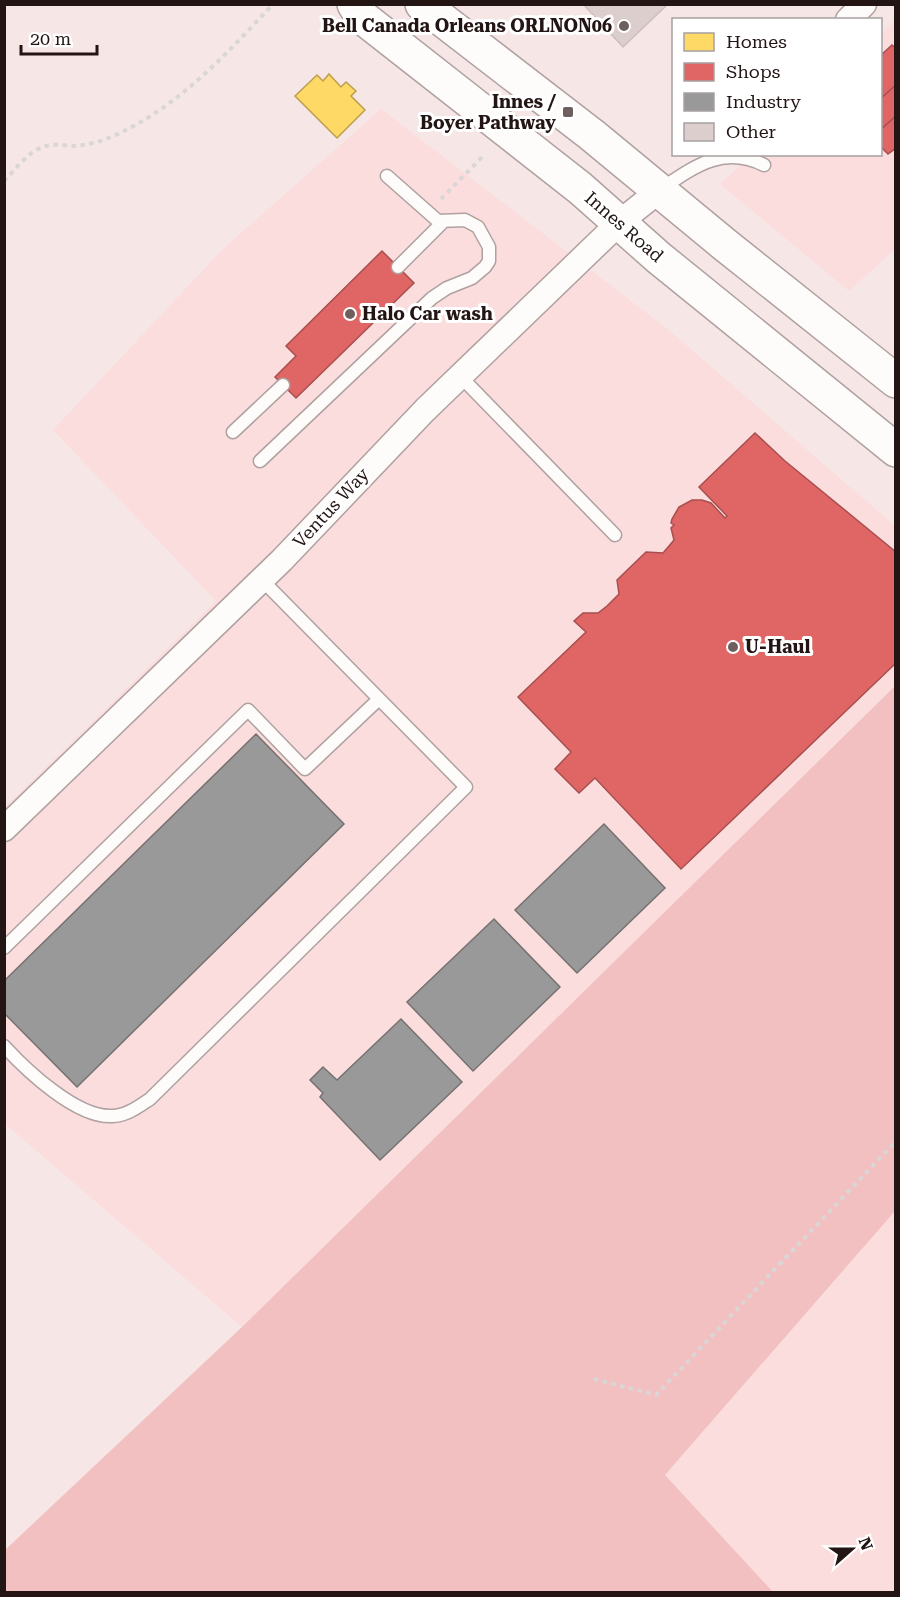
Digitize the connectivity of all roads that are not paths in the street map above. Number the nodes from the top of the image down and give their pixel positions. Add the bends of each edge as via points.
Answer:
1 (354, 4) edge
2 (422, 4) edge
3 (864, 4) edge
4 (850, 18) edge
5 (764, 165) dead end
6 (387, 176) dead end
7 (660, 190) junction
8 (443, 222) junction
9 (620, 222) junction
10 (398, 267) dead end
11 (460, 376) junction
12 (896, 381) edge
13 (283, 385) dead end
14 (233, 432) dead end
15 (896, 450) edge
16 (260, 460) dead end
17 (615, 535) dead end
18 (262, 580) junction
19 (379, 699) junction
20 (4, 829) edge
21 (4, 948) edge
22 (4, 1046) edge

1 - 9 main road, Innes Road via 362,17
2 - 7 main road
3 - 4 street
5 - 7 lane via 740,157 719,158 690,170
6 - 8 lane
7 - 9 street, Ventus Way
7 - 12 main road
8 - 10 lane
8 - 16 lane via 465,220 478,227 489,247 485,267 432,298
9 - 11 street, Ventus Way
9 - 15 main road, Innes Road
11 - 17 lane
11 - 18 street, Ventus Way
13 - 14 lane
18 - 19 lane
18 - 20 street, Ventus Way
19 - 21 lane via 305,768 248,710
19 - 22 lane via 466,787 150,1099 132,1111 96,1115 50,1087

